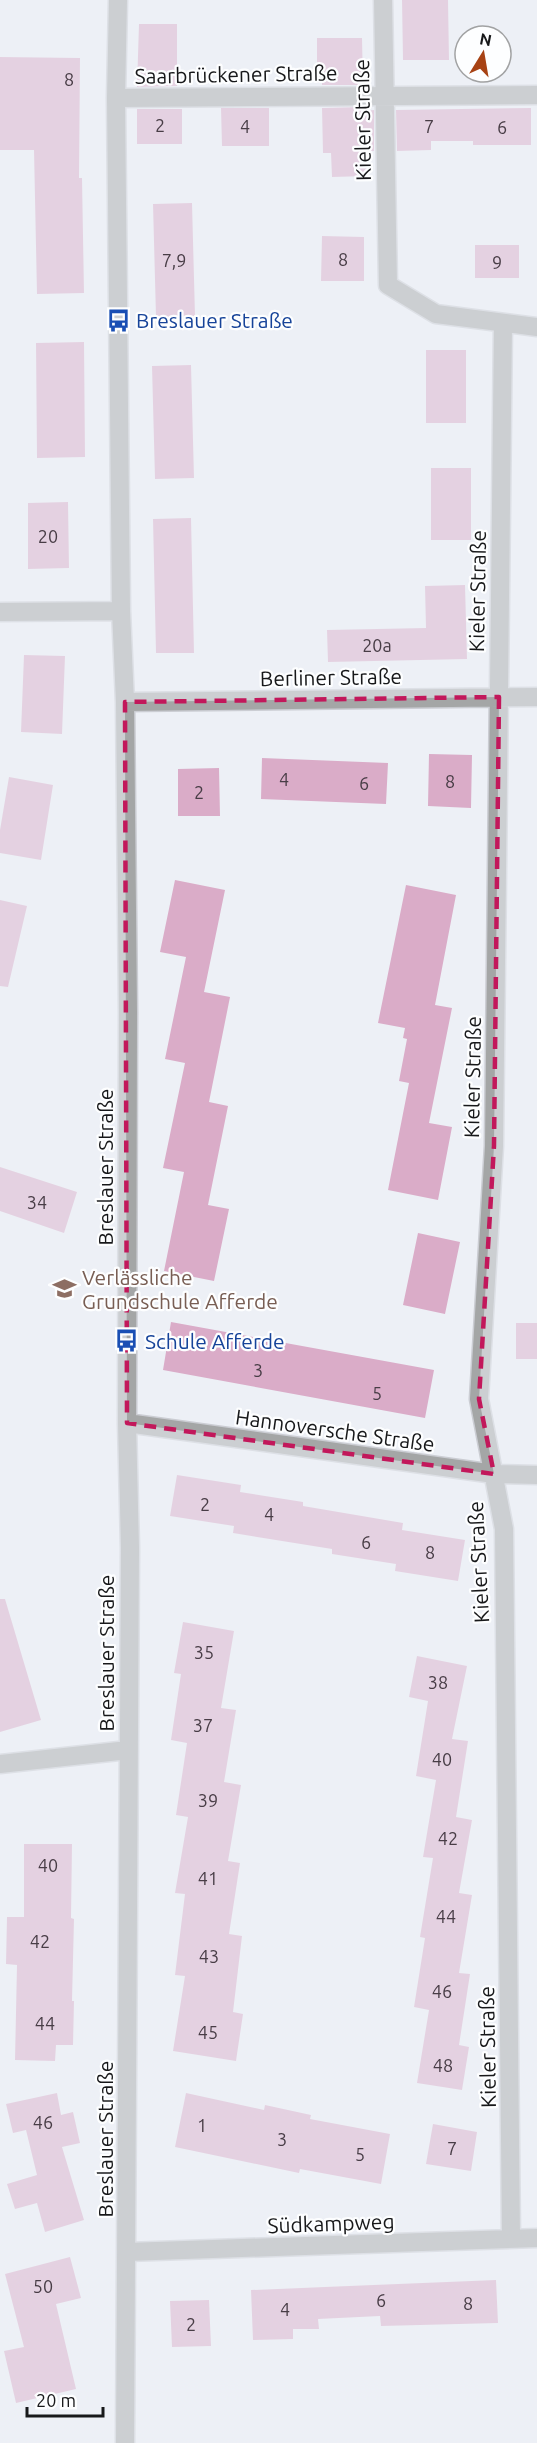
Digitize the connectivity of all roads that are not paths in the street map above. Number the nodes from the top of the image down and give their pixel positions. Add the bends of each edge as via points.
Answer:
1 (118, 0) edge
2 (383, 0) edge
3 (537, 95) edge
4 (384, 96) junction
5 (116, 98) junction
6 (503, 322) junction
7 (537, 327) edge
8 (121, 610) junction
9 (0, 612) edge
10 (499, 697) junction
11 (537, 697) edge
12 (125, 702) junction
13 (127, 1423) junction
14 (494, 1474) junction
15 (537, 1474) edge
16 (128, 1750) junction
17 (0, 1764) edge
18 (537, 2238) edge
19 (512, 2239) junction
20 (127, 2252) junction
21 (125, 2443) edge

1 - 5 street, Breslauer Straße
2 - 4 street, Kieler Straße
3 - 4 street, Saarbrückener Straße
4 - 5 street, Saarbrückener Straße
4 - 6 street, Kieler Straße via 388,285 436,314
5 - 8 street, Breslauer Straße
6 - 7 street
6 - 10 street, Kieler Straße
8 - 9 street
8 - 12 street, Breslauer Straße
10 - 11 street, Berliner Straße
10 - 12 street, Berliner Straße
10 - 14 street, Kieler Straße via 494,1146 479,1399
12 - 13 street, Breslauer Straße
13 - 14 street, Hannoversche Straße
13 - 16 street, Breslauer Straße
14 - 15 street, Hannoversche Straße
14 - 19 street, Kieler Straße via 504,1529
16 - 17 street
16 - 20 street, Breslauer Straße
18 - 19 street, Südkampweg
19 - 20 street, Südkampweg
20 - 21 street, Breslauer Straße

